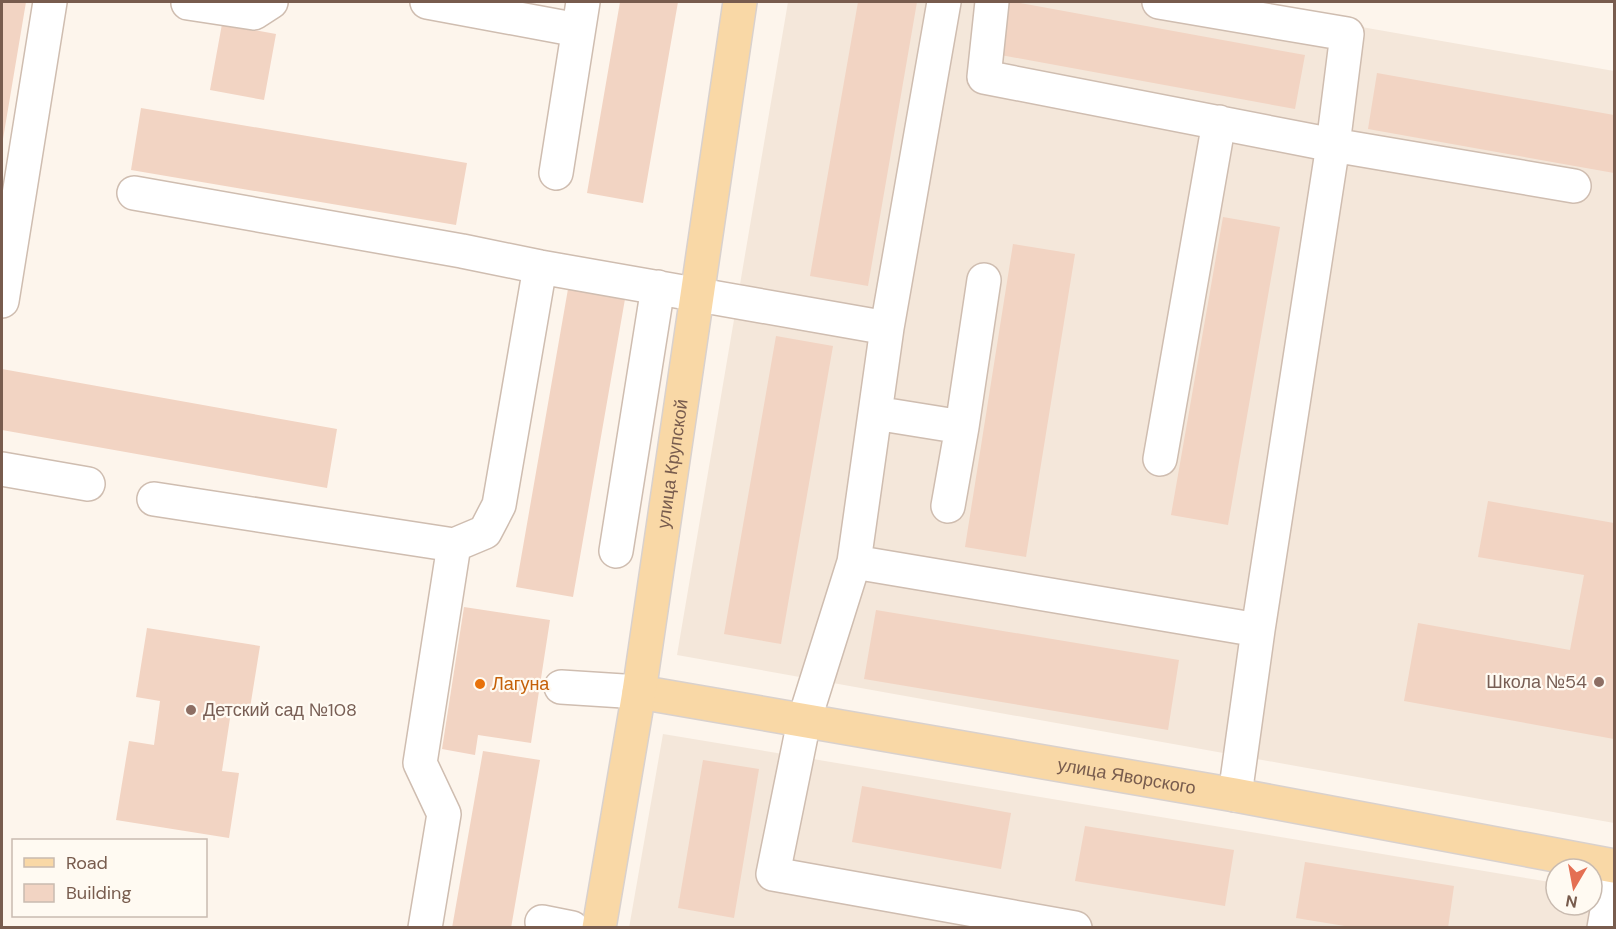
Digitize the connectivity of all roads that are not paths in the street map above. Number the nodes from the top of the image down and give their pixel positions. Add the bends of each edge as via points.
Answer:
1 (50, 2) edge
2 (272, 2) edge
3 (427, 2) edge
4 (740, 2) edge
5 (944, 2) edge
6 (992, 2) edge
7 (1159, 2) edge
8 (188, 3) edge
9 (512, 9) edge
10 (580, 16) edge
11 (1219, 122) junction
12 (1334, 145) junction
13 (556, 173) dead end
14 (1574, 186) dead end
15 (134, 193) dead end
16 (540, 267) junction
17 (984, 280) dead end
18 (658, 287) junction
19 (698, 294) junction
20 (2, 301) edge
21 (887, 328) junction
22 (875, 413) junction
23 (962, 427) junction
24 (1161, 459) dead end
25 (2, 470) edge
26 (88, 484) dead end
27 (154, 499) dead end
28 (948, 506) dead end
29 (454, 545) junction
30 (616, 551) dead end
31 (854, 562) junction
32 (1258, 630) junction
33 (561, 687) dead end
34 (639, 692) junction
35 (804, 721) junction
36 (1235, 795) junction
37 (1614, 868) edge
38 (425, 927) edge
39 (599, 927) edge
40 (1075, 927) edge
41 (1604, 927) edge

1 - 20 lane
2 - 8 lane via 254,13
3 - 9 lane
4 - 19 main road, улица Крупской
5 - 21 lane
6 - 11 lane via 984,76
7 - 12 lane via 1347,34
9 - 10 lane
10 - 13 lane
11 - 12 lane
11 - 24 lane
12 - 14 lane
12 - 32 lane
15 - 16 lane
16 - 18 lane
16 - 29 lane via 499,505 485,532
17 - 23 lane
18 - 19 lane
18 - 30 lane
19 - 21 lane
19 - 34 main road, улица Крупской
21 - 22 lane
22 - 23 lane
22 - 31 lane
23 - 28 lane
25 - 26 lane
27 - 29 lane
29 - 38 lane via 420,763 444,814
31 - 32 lane
31 - 35 lane
32 - 36 lane
33 - 34 lane
34 - 35 main road, улица Яворского
34 - 39 main road, улица Крупской
35 - 36 main road, улица Яворского
35 - 40 lane via 773,874
36 - 37 main road, улица Яворского
37 - 41 lane

